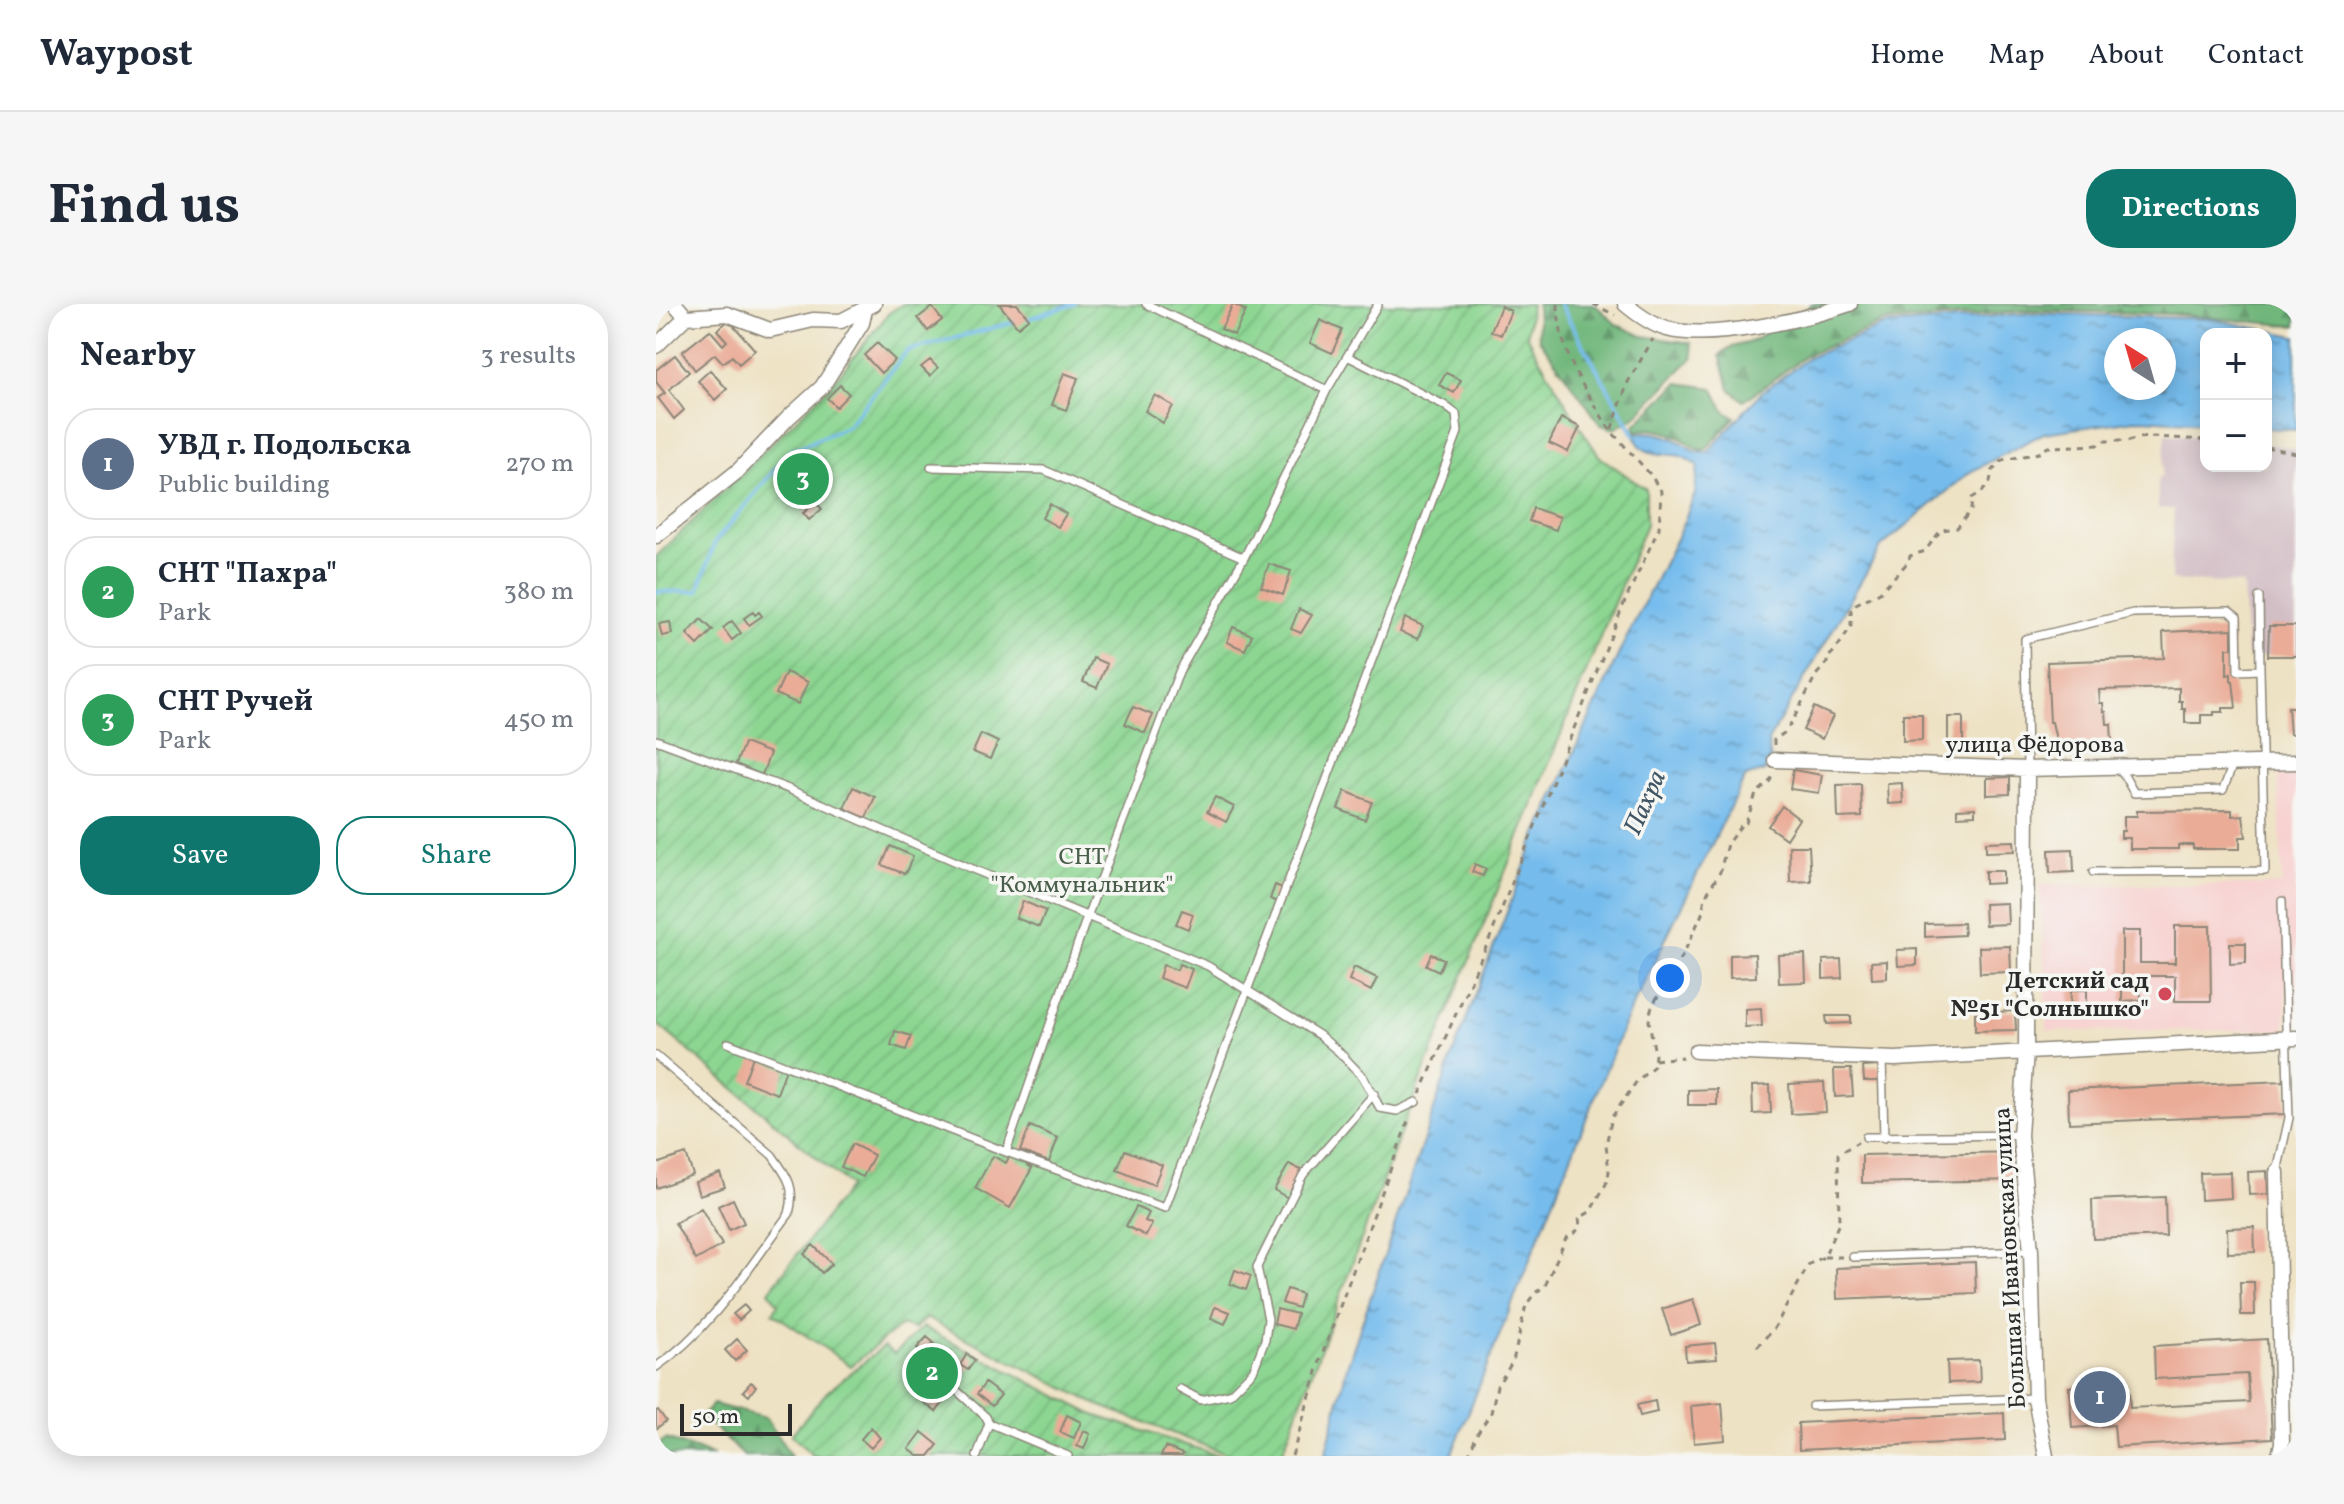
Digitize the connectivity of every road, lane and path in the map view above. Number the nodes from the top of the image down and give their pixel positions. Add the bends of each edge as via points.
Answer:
1 (675, 304) edge
2 (1146, 304) edge
3 (1378, 304) edge
4 (1558, 304) edge
5 (1625, 304) edge
6 (1850, 304) edge
7 (869, 307) edge
8 (686, 317) junction
9 (1665, 328) junction
10 (656, 346) edge
11 (1347, 356) junction
12 (1327, 390) junction
13 (1611, 431) junction
14 (2200, 440) edge
15 (2272, 448) edge
16 (2296, 453) edge
17 (931, 467) dead end
18 (656, 536) edge
19 (1244, 558) junction
20 (2259, 597) dead end
21 (2260, 670) junction
22 (656, 740) edge
23 (1775, 760) junction
24 (2296, 762) edge
25 (2261, 763) junction
26 (2233, 764) junction
27 (2119, 767) junction
28 (2027, 769) junction
29 (2093, 872) dead end
30 (2282, 901) dead end
31 (1087, 917) junction
32 (1650, 976) dead end
33 (1665, 982) junction
34 (1248, 991) junction
35 (2292, 1038) edge
36 (728, 1043) dead end
37 (1696, 1051) joint
38 (2026, 1052) junction
39 (656, 1056) edge
40 (1882, 1058) junction
41 (1655, 1060) junction
42 (1374, 1094) junction
43 (1416, 1102) junction
44 (2020, 1135) junction
45 (1866, 1137) joint
46 (1884, 1138) junction
47 (1006, 1152) junction
48 (2277, 1172) joint
49 (2031, 1251) junction
50 (1824, 1257) junction
51 (1853, 1257) joint
52 (1757, 1347) dead end
53 (924, 1361) dead end
54 (656, 1367) edge
55 (1180, 1389) dead end
56 (2035, 1398) junction
57 (1812, 1406) dead end
58 (989, 1423) junction
59 (977, 1456) edge
60 (1068, 1456) edge
61 (1292, 1456) edge
62 (1468, 1456) edge
63 (2046, 1456) edge
64 (2279, 1456) edge

1 - 8 street
2 - 12 lane
3 - 11 lane
4 - 13 path via 1569,361
5 - 9 street
6 - 9 street via 1739,331
7 - 8 street via 841,321 813,320 770,330 727,314
7 - 18 street via 822,387 738,471
8 - 10 street
9 - 13 path via 1648,343
11 - 12 lane
11 - 34 lane via 1444,405 1456,414 1458,432
12 - 19 lane
13 - 43 path via 1661,491 1659,528 1490,938
14 - 23 path via 2154,437 2048,447 1999,462 1957,528 1937,533 1880,592 1851,610 1851,626 1836,651 1816,675 1784,733 1773,739
15 - 16 path
17 - 19 lane via 1044,470
19 - 31 lane via 1179,672
20 - 21 lane
21 - 25 lane
21 - 28 lane via 2238,671 2237,617 2229,611 2133,613 2025,639
22 - 31 lane via 786,788
23 - 28 street, улица Фёдорова
23 - 33 path via 1770,781 1756,794 1746,823 1727,844 1702,914
24 - 25 street, улица Фёдорова
25 - 26 street, улица Фёдорова
25 - 29 lane via 2265,871
26 - 27 street, улица Фёдорова
26 - 27 lane via 2223,790 2134,793
27 - 28 street, улица Фёдорова
28 - 38 street, Большая Ивановская улица
30 - 35 lane
31 - 34 lane via 1208,966
31 - 47 lane
32 - 33 path
33 - 41 path via 1650,1013
34 - 42 lane via 1329,1043
34 - 47 lane via 1165,1208
35 - 38 street
35 - 48 lane via 2289,1118
36 - 47 lane
37 - 40 street
37 - 41 path
38 - 40 street
38 - 44 street, Большая Ивановская улица
39 - 54 lane via 772,1155 794,1196 789,1214 706,1323
40 - 46 lane
41 - 62 path via 1612,1117 1606,1184 1590,1212 1579,1218 1576,1232 1566,1238 1545,1286 1526,1305 1513,1361
42 - 43 lane via 1380,1108 1397,1111
42 - 55 lane via 1303,1175 1257,1267 1268,1319 1253,1371 1230,1394 1201,1400
43 - 61 path via 1321,1358
44 - 46 lane
44 - 49 street, Большая Ивановская улица
45 - 46 lane
45 - 50 path via 1838,1154 1839,1223
48 - 64 street
49 - 51 lane
49 - 56 street, Большая Ивановская улица
50 - 51 path
50 - 52 path via 1809,1264 1775,1327
53 - 58 lane
56 - 57 lane
56 - 63 street, Большая Ивановская улица
58 - 59 lane
58 - 60 lane

